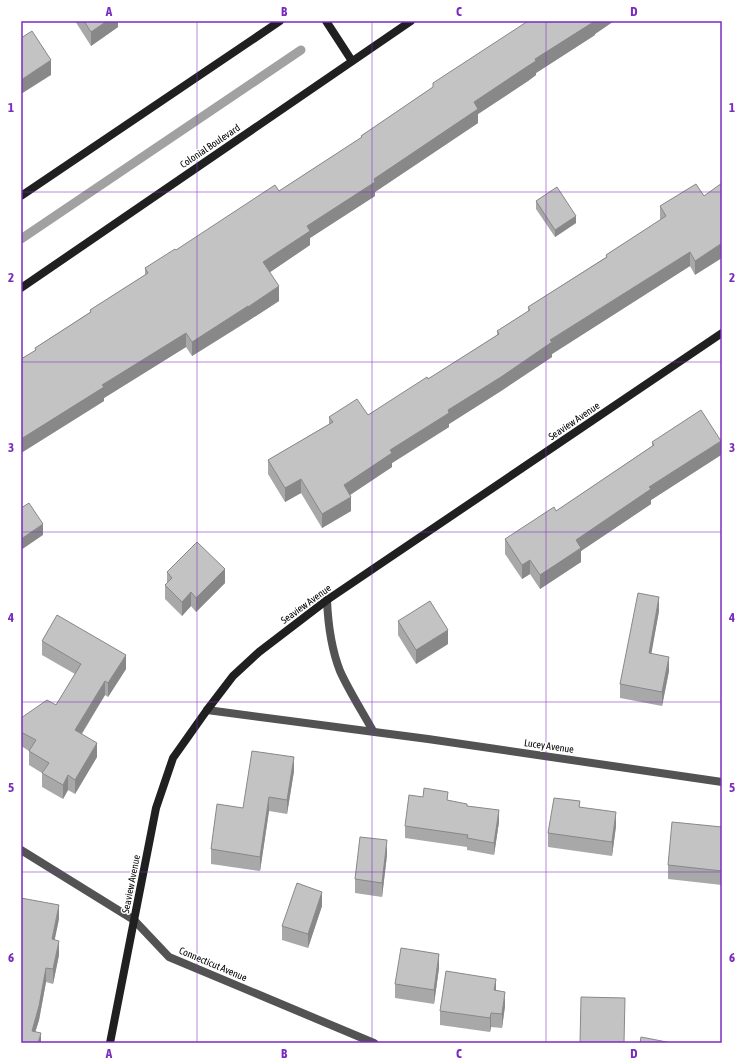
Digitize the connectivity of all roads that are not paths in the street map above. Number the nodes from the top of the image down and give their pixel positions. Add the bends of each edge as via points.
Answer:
1 (280, 21) edge
2 (326, 21) edge
3 (411, 21) edge
4 (352, 61) junction
5 (21, 196) edge
6 (21, 288) edge
7 (722, 333) edge
8 (327, 600) junction
9 (207, 710) junction
10 (373, 731) junction
11 (722, 782) edge
12 (21, 850) edge
13 (134, 920) junction
14 (110, 1043) edge
15 (374, 1043) edge

1 - 5 street
2 - 4 street
3 - 4 street, Colonial Boulevard
4 - 6 street, Colonial Boulevard
7 - 8 street, Seaview Avenue
8 - 9 street, Seaview Avenue via 259,652 233,676
8 - 10 street via 332,646 340,671
9 - 10 street, Lucey Avenue
9 - 13 street, Seaview Avenue via 173,758 156,808
10 - 11 street, Lucey Avenue
12 - 13 street, Connecticut Avenue
13 - 14 street, Seaview Avenue
13 - 15 street, Connecticut Avenue via 170,957

